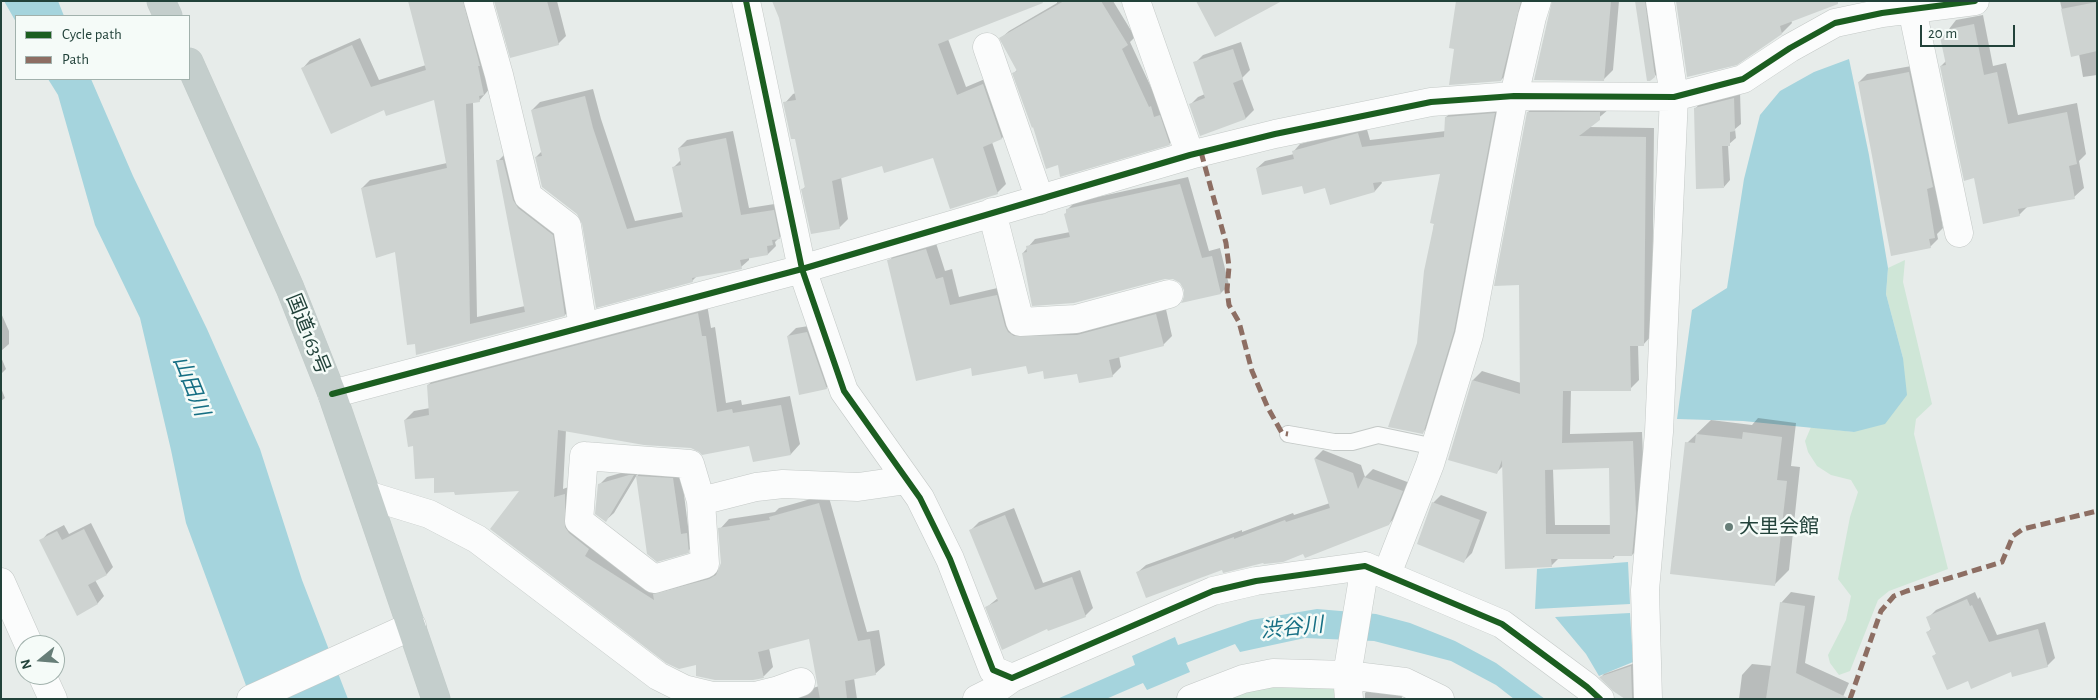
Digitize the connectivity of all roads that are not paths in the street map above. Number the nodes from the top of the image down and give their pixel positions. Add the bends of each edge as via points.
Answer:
1 (162, 1) edge
2 (478, 1) edge
3 (746, 1) edge
4 (1136, 1) edge
5 (1537, 1) edge
6 (1660, 1) edge
7 (1975, 1) edge
8 (1912, 9) junction
9 (168, 15) edge
10 (986, 47) dead end
11 (190, 64) edge
12 (1514, 96) junction
13 (1674, 97) junction
14 (1190, 155) junction
15 (1040, 200) junction
16 (992, 212) junction
17 (1960, 233) dead end
18 (802, 269) junction
19 (1169, 294) dead end
20 (583, 327) junction
21 (332, 394) junction
22 (1288, 434) dead end
23 (1435, 447) junction
24 (907, 480) junction
25 (366, 495) junction
26 (701, 501) junction
27 (1372, 574) junction
28 (1, 582) edge
29 (412, 626) junction
30 (25, 635) edge
31 (1012, 678) junction
32 (1349, 678) edge
33 (802, 682) dead end
34 (47, 685) edge
35 (53, 699) edge
36 (252, 699) edge
37 (436, 699) edge
38 (977, 699) edge
39 (1191, 699) edge
40 (1440, 699) edge
41 (1600, 699) edge
42 (1648, 699) edge

1 - 9 highway
2 - 20 street via 528,196 567,226
3 - 18 street
4 - 14 street
5 - 12 street
6 - 13 street
7 - 8 street
8 - 13 street via 1835,22 1743,79
8 - 17 street
10 - 15 street
11 - 21 highway, 国道163号 via 290,288
12 - 13 street
12 - 14 street via 1431,102
12 - 23 street via 1468,335
13 - 42 street via 1659,432 1645,590
14 - 15 street
15 - 16 street
16 - 18 street
16 - 19 street via 1020,322 1076,318
18 - 20 street
18 - 24 street via 844,391
20 - 21 street
21 - 25 highway, 国道163号
22 - 23 lane via 1334,442 1378,436
23 - 27 street
24 - 26 street via 858,487 783,484 756,487
24 - 31 street via 920,498 950,559 993,670
25 - 29 highway, 国道163号
25 - 33 street via 429,514 477,539 658,676 684,689 713,696 755,696
26 - 26 street via 690,464 584,456 579,521 654,579 705,564
27 - 31 street via 1256,581 1213,591
27 - 32 street
27 - 41 street via 1502,624
28 - 30 street
29 - 36 street
29 - 37 highway, 国道163号
31 - 38 street
32 - 39 street via 1273,673 1243,679
32 - 40 street via 1406,682
34 - 35 street

